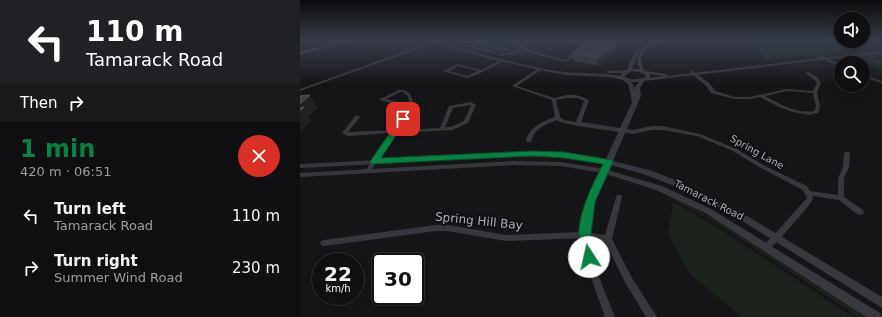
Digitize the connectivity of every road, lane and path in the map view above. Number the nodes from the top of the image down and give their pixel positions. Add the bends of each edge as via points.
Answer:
1 (398, 56) edge
2 (487, 56) edge
3 (505, 56) edge
4 (548, 56) edge
5 (573, 56) edge
6 (634, 56) edge
7 (639, 56) edge
8 (818, 56) joint
9 (851, 56) edge
10 (492, 57) junction
11 (510, 57) junction
12 (825, 59) junction
13 (504, 60) junction
14 (522, 60) junction
15 (834, 63) edge
16 (540, 69) junction
17 (480, 71) junction
18 (628, 71) junction
19 (645, 72) junction
20 (697, 73) junction
21 (807, 73) dead end
22 (870, 78) edge
23 (626, 79) junction
24 (644, 80) junction
25 (882, 82) edge
26 (300, 90) edge
27 (815, 92) junction
28 (761, 96) junction
29 (554, 98) junction
30 (634, 101) junction
31 (412, 107) junction
32 (357, 117) dead end
33 (558, 118) junction
34 (578, 124) junction
35 (442, 129) junction
36 (395, 131) junction
37 (623, 131) junction
38 (529, 141) dead end
39 (847, 153) dead end
40 (375, 162) junction
41 (609, 162) junction
42 (300, 166) edge
43 (368, 171) junction
44 (604, 171) junction
45 (300, 175) edge
46 (808, 193) junction
47 (619, 198) dead end
48 (841, 198) junction
49 (860, 212) dead end
50 (585, 235) junction
51 (776, 238) junction
52 (608, 239) junction
53 (324, 243) dead end
54 (766, 247) junction
55 (882, 303) edge
56 (610, 317) edge
57 (652, 317) edge
58 (876, 317) edge

1 - 26 street
2 - 10 street
3 - 11 street
4 - 5 street via 566,61
6 - 18 street via 633,65
7 - 19 street
8 - 12 street
8 - 20 street
9 - 12 street
10 - 11 street
10 - 13 street
11 - 14 street
12 - 15 street
12 - 20 street
13 - 14 street
13 - 16 street
13 - 17 street
14 - 18 street via 580,71
16 - 23 street
16 - 29 street via 514,86
17 - 17 street via 466,77 445,71 461,65
18 - 19 street
18 - 23 street via 622,75
19 - 20 street via 665,75
19 - 24 street via 649,76
20 - 24 street
20 - 28 street via 713,92 744,99
21 - 27 street via 818,80
22 - 25 street
23 - 24 street
23 - 30 street
24 - 30 street
27 - 28 street via 787,90
27 - 28 street via 818,107 816,112 812,113 794,111
29 - 33 street
29 - 34 street via 575,96 587,101
30 - 37 street
31 - 31 street via 384,100 382,99 404,91 410,96
31 - 36 street
32 - 36 street via 345,133
33 - 34 street, Spring Lane
33 - 38 street via 536,128 530,134
34 - 37 street, Spring Lane
35 - 35 street via 451,107 471,103 474,105 466,122
35 - 36 street
36 - 40 street
37 - 41 street
37 - 46 street, Spring Lane via 638,132 662,128 715,141 798,185
39 - 48 street via 846,167 841,178
40 - 41 street, Tamarack Road via 532,154 564,155
40 - 42 street, Tamarack Road
40 - 43 street
41 - 44 street
41 - 51 street, Tamarack Road via 646,172 713,200
43 - 44 street, Tamarack Road via 524,163 561,164
43 - 45 street, Tamarack Road
44 - 50 street via 590,202
44 - 54 street, Tamarack Road via 680,197
46 - 48 street, Spring Lane
46 - 51 street via 808,202
47 - 52 street
48 - 49 street, Spring Lane
50 - 52 street, Spring Hill Bay
50 - 53 street, Spring Hill Bay via 513,238 436,228
50 - 56 street via 589,257
51 - 54 street
51 - 55 street, Tamarack Road
52 - 57 street via 633,288
54 - 58 street, Tamarack Road

